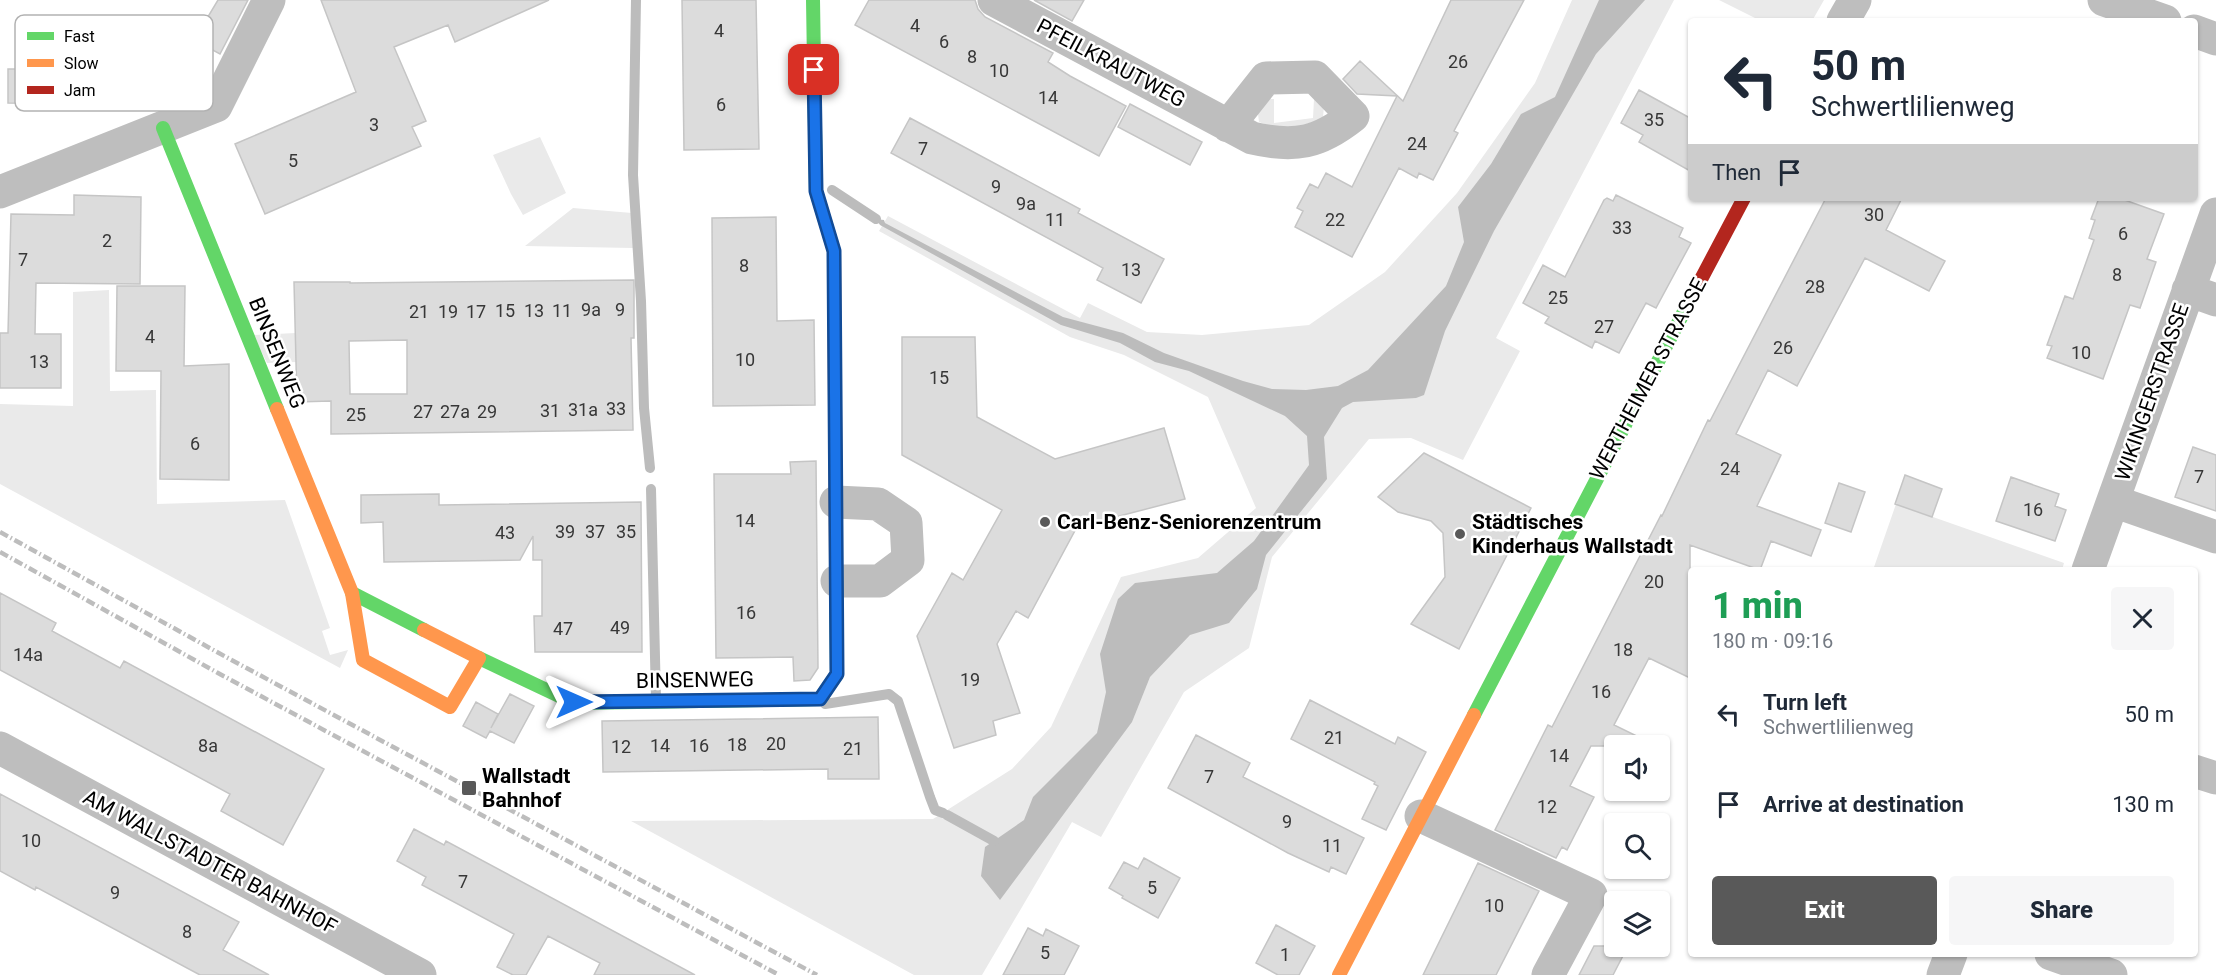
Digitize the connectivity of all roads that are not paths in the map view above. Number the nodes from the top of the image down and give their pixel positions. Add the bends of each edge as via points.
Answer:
1 (269, 0) edge
2 (813, 0) edge
3 (994, 0) edge
4 (1854, 0) edge
5 (2104, 0) edge
6 (1845, 18) edge
7 (2156, 18) edge
8 (2198, 32) edge
9 (2216, 39) edge
10 (213, 107) edge
11 (204, 111) edge
12 (1228, 126) dead end
13 (163, 128) junction
14 (0, 192) edge
15 (1742, 201) edge
16 (2216, 214) edge
17 (2202, 295) edge
18 (2114, 501) junction
19 (836, 502) junction
20 (2216, 537) edge
21 (2089, 567) edge
22 (837, 581) junction
23 (352, 593) junction
24 (478, 658) junction
25 (0, 748) edge
26 (2198, 772) edge
27 (2216, 778) edge
28 (1420, 816) junction
29 (1950, 957) edge
30 (2060, 957) edge
31 (415, 974) edge
32 (1339, 975) edge
33 (1548, 975) edge
34 (1943, 975) edge
35 (2111, 975) edge

1 - 10 street
2 - 19 street via 816,191 834,251
3 - 12 street, PFEILKRAUTWEG
4 - 6 street
5 - 7 street
8 - 9 street
11 - 13 street
13 - 14 street
13 - 23 street, BINSENWEG
15 - 28 street, WERTHEIMER STRASSE
16 - 17 street, WIKINGERSTRASSE
17 - 18 street, WIKINGERSTRASSE
18 - 20 street
18 - 21 street, WIKINGERSTRASSE
19 - 22 street
19 - 22 street via 878,504 906,523 908,560 880,581
22 - 24 street, BINSENWEG via 837,674 820,699 574,702
23 - 24 street, BINSENWEG
23 - 24 street, BINSENWEG via 363,660 450,707
25 - 31 street, AM WALLSTADTER BAHNHOF
26 - 27 street
28 - 32 street, WERTHEIMER STRASSE
28 - 33 street via 1591,895
29 - 34 street
30 - 35 street

